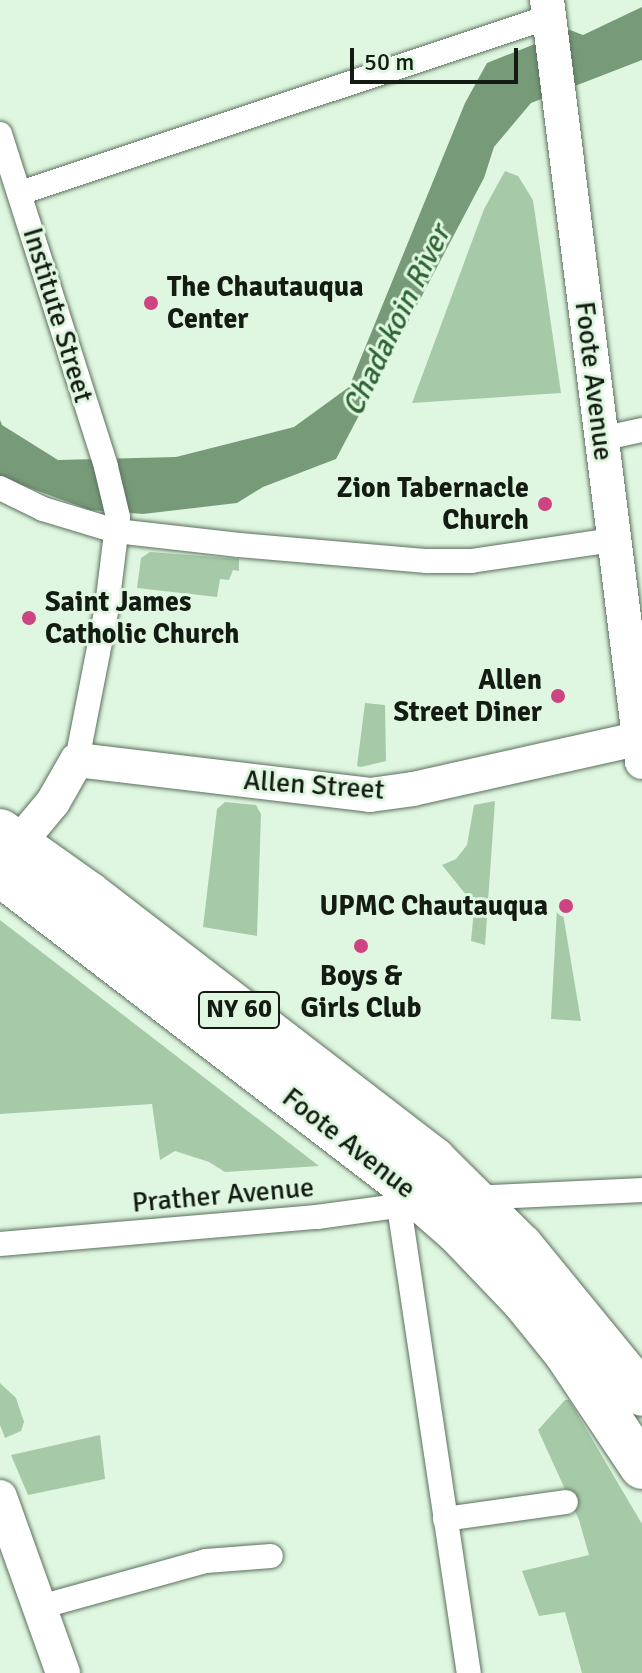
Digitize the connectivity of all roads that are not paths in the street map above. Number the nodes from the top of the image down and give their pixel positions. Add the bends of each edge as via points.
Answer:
1 (548, 17) edge
2 (0, 134) edge
3 (20, 193) junction
4 (642, 430) edge
5 (601, 439) junction
6 (0, 488) edge
7 (117, 524) junction
8 (613, 540) junction
9 (641, 747) edge
10 (77, 760) junction
11 (5, 854) edge
12 (642, 1190) edge
13 (470, 1198) junction
14 (411, 1204) junction
15 (0, 1244) edge
16 (642, 1394) edge
17 (642, 1467) edge
18 (0, 1497) edge
19 (566, 1502) dead end
20 (445, 1519) junction
21 (271, 1556) dead end
22 (40, 1607) junction
23 (63, 1673) edge
24 (469, 1673) edge

1 - 3 street
1 - 5 street, Foote Avenue
2 - 3 street, Institute Street
3 - 7 street, Institute Street via 101,452
4 - 5 street
5 - 8 street, Foote Avenue
6 - 7 street via 43,509
7 - 8 street via 180,540 427,561 514,556
7 - 10 street via 107,607
8 - 9 street, Foote Avenue
9 - 10 street, Allen Street via 370,795
10 - 11 street via 53,802
11 - 13 highway, Foote Avenue / NY 60 via 422,1151
11 - 14 highway, Foote Avenue / NY 60
12 - 13 street, Prather Avenue
13 - 14 street, Prather Avenue
13 - 16 highway, Foote Avenue / NY 60 via 521,1246
14 - 15 street, Prather Avenue
14 - 17 highway, Foote Avenue / NY 60 via 459,1233 523,1300 566,1353
14 - 20 street
18 - 22 street
19 - 20 street
20 - 24 street
21 - 22 street via 206,1561
22 - 23 street

